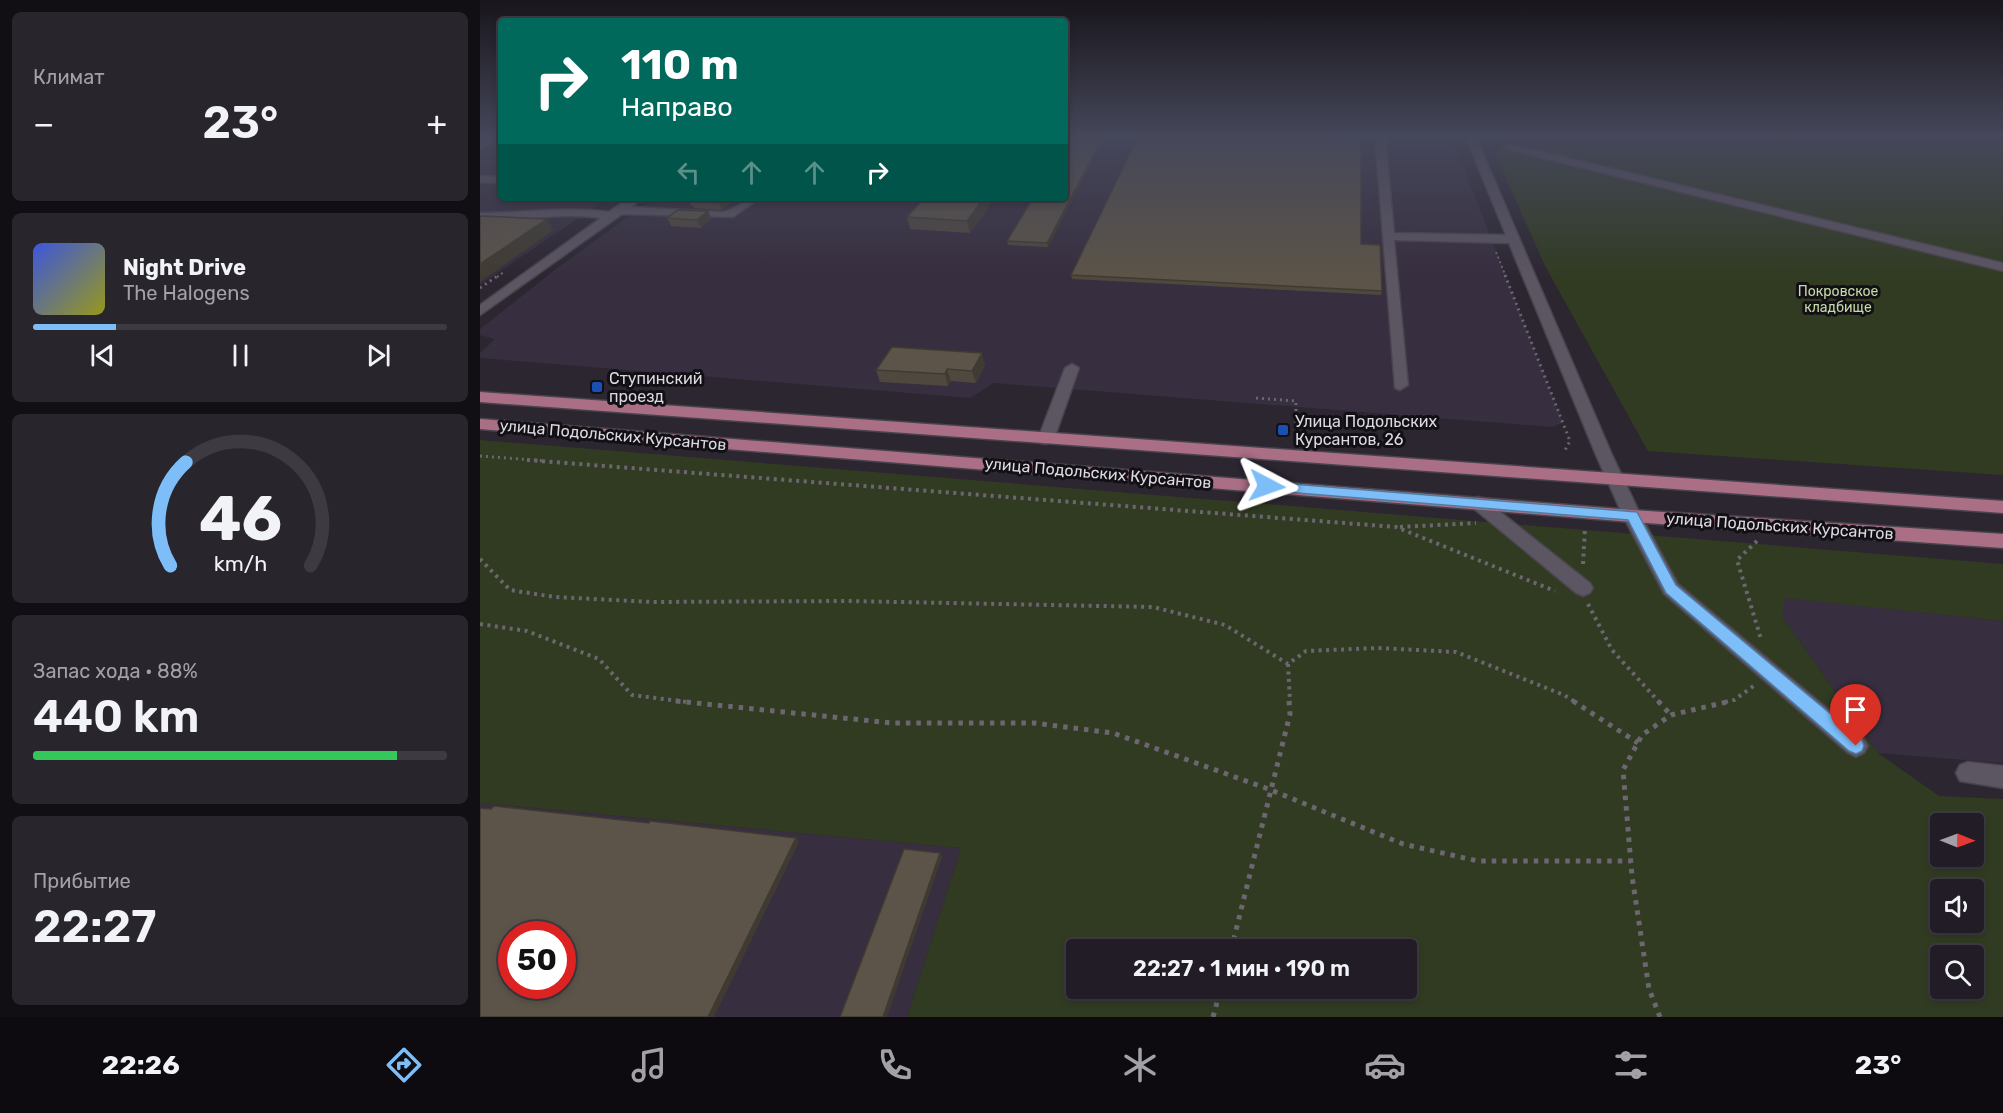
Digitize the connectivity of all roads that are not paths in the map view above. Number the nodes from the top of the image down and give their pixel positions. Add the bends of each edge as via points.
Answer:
1 (1384, 182) edge
2 (1489, 182) edge
3 (1656, 182) edge
4 (632, 201) edge
5 (750, 201) edge
6 (615, 213) junction
7 (480, 218) edge
8 (1388, 236) junction
9 (1512, 239) junction
10 (2003, 267) edge
11 (480, 311) edge
12 (1072, 368) dead end
13 (1400, 385) dead end
14 (480, 398) edge
15 (480, 424) edge
16 (1046, 439) junction
17 (1615, 478) junction
18 (1478, 503) junction
19 (2003, 507) edge
20 (1632, 516) junction
21 (2003, 541) edge
22 (1582, 588) road end
23 (1856, 746) dead end
24 (1968, 773) dead end
25 (2003, 777) edge

1 - 8 street
2 - 9 street
3 - 10 street
4 - 6 street
5 - 6 street via 733,214 722,215
6 - 7 street via 543,212 525,217
6 - 11 street
8 - 9 street
8 - 13 street
9 - 17 street
12 - 16 street
14 - 16 main road, улица Подольских Курсантов
15 - 18 main road, улица Подольских Курсантов
16 - 17 main road, улица Подольских Курсантов
17 - 19 main road, улица Подольских Курсантов
17 - 20 street
18 - 20 main road, улица Подольских Курсантов
18 - 22 street
20 - 21 main road, улица Подольских Курсантов
20 - 23 street via 1671,589
24 - 25 street

